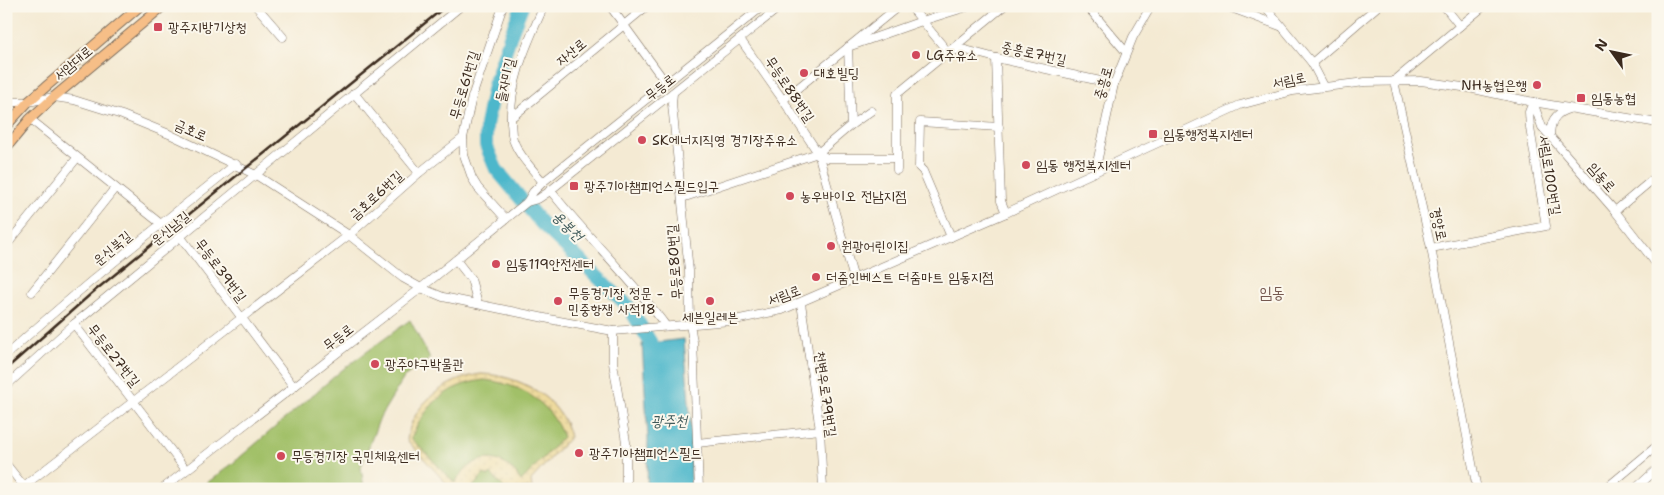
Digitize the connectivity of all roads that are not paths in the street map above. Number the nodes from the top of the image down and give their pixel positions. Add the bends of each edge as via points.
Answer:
1 (140, 6) edge
2 (163, 6) edge
3 (256, 6) edge
4 (461, 6) edge
5 (503, 6) edge
6 (544, 6) edge
7 (610, 6) edge
8 (647, 6) edge
9 (763, 6) edge
10 (781, 6) edge
11 (899, 6) edge
12 (910, 6) edge
13 (970, 6) edge
14 (1004, 6) edge
15 (1088, 6) edge
16 (1151, 6) edge
17 (1226, 6) edge
18 (1265, 6) edge
19 (1378, 6) edge
20 (1444, 6) edge
21 (1484, 6) edge
22 (922, 21) junction
23 (624, 25) junction
24 (1281, 26) junction
25 (1460, 26) junction
26 (283, 37) dead end
27 (740, 39) junction
28 (848, 47) junction
29 (948, 52) junction
30 (1126, 52) junction
31 (996, 58) junction
32 (1312, 64) junction
33 (1394, 81) junction
34 (666, 83) junction
35 (1114, 84) junction
36 (1324, 86) junction
37 (354, 93) junction
38 (673, 93) junction
39 (54, 97) junction
40 (783, 100) junction
41 (6, 102) edge
42 (28, 102) junction
43 (1533, 102) junction
44 (1572, 108) junction
45 (871, 111) dead end
46 (511, 118) junction
47 (30, 119) junction
48 (1658, 123) edge
49 (851, 125) junction
50 (6, 126) edge
51 (999, 127) junction
52 (1550, 137) junction
53 (463, 138) junction
54 (6, 148) edge
55 (818, 154) junction
56 (77, 158) junction
57 (896, 158) junction
58 (236, 164) junction
59 (896, 170) dead end
60 (1095, 172) junction
61 (419, 173) junction
62 (256, 174) junction
63 (1657, 178) edge
64 (541, 184) junction
65 (115, 188) junction
66 (549, 192) junction
67 (682, 198) junction
68 (527, 202) junction
69 (1615, 211) junction
70 (1006, 212) junction
71 (506, 219) junction
72 (161, 224) junction
73 (349, 235) junction
74 (180, 236) junction
75 (951, 237) junction
76 (6, 246) edge
77 (1431, 248) junction
78 (456, 260) junction
79 (1658, 266) edge
80 (854, 279) junction
81 (422, 288) junction
82 (32, 292) dead end
83 (801, 303) junction
84 (478, 304) junction
85 (242, 318) junction
86 (74, 324) junction
87 (690, 324) junction
88 (666, 326) junction
89 (615, 330) junction
90 (6, 355) edge
91 (194, 355) joint
92 (6, 386) edge
93 (294, 387) junction
94 (133, 401) junction
95 (820, 430) junction
96 (697, 443) junction
97 (1658, 445) edge
98 (6, 464) edge
99 (1658, 468) edge
100 (186, 470) junction
101 (23, 488) edge
102 (166, 488) edge
103 (626, 489) edge
104 (699, 489) edge
105 (823, 489) edge
106 (1477, 489) edge
107 (1605, 489) edge
108 (1635, 489) edge

1 - 42 main road, 서암대로
2 - 39 main road, 서암대로
3 - 26 street
4 - 37 street, 운신남길
5 - 53 street, 무등로61번길 via 472,97
6 - 46 street, 들자미길 via 518,71 511,97
7 - 23 street
8 - 23 street, 자산로
9 - 34 street, 무등로
10 - 27 street, 무등로
11 - 28 street
12 - 22 street
13 - 22 street
14 - 29 street
15 - 30 street
16 - 30 street, 중흥로
17 - 24 street
18 - 24 street
19 - 32 street
20 - 25 street
21 - 25 street
22 - 28 street
22 - 29 street
23 - 34 street
23 - 46 street, 자산로
24 - 32 street
25 - 33 street
27 - 38 street, 무등로
27 - 40 street, 무등로88번길
28 - 40 street
28 - 49 street
29 - 31 street, 중흥로7번길 via 962,49
29 - 57 street via 897,94
30 - 35 street, 중흥로
31 - 35 street, 중흥로7번길
31 - 51 street
32 - 36 street
33 - 36 street, 서림로
33 - 43 street, 서림로 via 1421,81 1469,88
33 - 77 street, 경양로
34 - 64 street, 무등로
35 - 60 street, 중흥로
36 - 60 street, 서림로 via 1240,105
37 - 61 street, 금호로6번길
37 - 62 street, 운신남길
38 - 66 street, 무등로
38 - 67 street, 무등로80번길
39 - 42 street, 금호로
39 - 47 main road, 서암대로
39 - 58 street, 금호로 via 122,115
40 - 55 street, 무등로88번길
41 - 42 street, 금호로
42 - 50 main road, 서암대로
43 - 44 street, 서림로
43 - 52 street, 임동로 via 1539,123
43 - 77 street, 서림로100번길 via 1529,112 1530,128 1546,226
44 - 48 street, 서림로
44 - 52 street via 1562,111 1554,119
45 - 49 street
46 - 64 street, 들자미길 via 513,140 518,151
47 - 54 main road, 서암대로
47 - 56 street
49 - 55 street
51 - 70 street via 1000,201
51 - 75 street via 920,122 919,167
52 - 69 street, 임동로
53 - 61 street, 금호로6번길
53 - 71 street, 무등로61번길 via 464,154 472,178
55 - 57 street via 827,158
55 - 67 street
55 - 80 street, 무등로88번길
56 - 65 street
56 - 76 street
57 - 59 street
58 - 62 street, 금호로
58 - 72 street, 운신북길
60 - 70 street, 서림로
61 - 73 street, 금호로6번길
62 - 73 street, 금호로
62 - 74 street, 운신남길
63 - 69 street
64 - 68 street, 무등로
65 - 72 street
65 - 82 street
66 - 68 street, 무등로
66 - 88 street
67 - 87 street, 무등로80번길
68 - 71 street, 무등로
69 - 79 street, 임동로
70 - 75 street, 서림로
71 - 78 street, 무등로
72 - 90 street, 운신북길
73 - 81 street, 금호로 via 402,278
73 - 85 street, 무등로39번길
74 - 85 street, 무등로39번길
74 - 86 street, 운신남길
75 - 80 street, 서림로
77 - 106 street, 경양로
78 - 81 street, 무등로
78 - 84 street via 471,279
80 - 83 street, 서림로
81 - 84 street, 서림로 via 443,297
81 - 93 street, 무등로
83 - 87 street, 서림로 via 764,315
83 - 95 street, 천변우로79번길
84 - 89 street, 서림로
85 - 91 street, 무등로39번길
85 - 93 street, 무등로39번길
86 - 92 street, 운신남길
86 - 94 street, 무등로27번길
87 - 88 street, 서림로
87 - 96 street, 무등로80번길
88 - 89 street, 서림로
89 - 103 street via 613,363 626,442
91 - 94 street, 무등로27번길
93 - 100 street, 무등로
94 - 100 street, 무등로27번길
94 - 101 street, 무등로27번길
95 - 96 street
95 - 105 street, 천변우로79번길
96 - 104 street, 무등로80번길
97 - 107 street
98 - 101 street
99 - 108 street
100 - 102 street, 무등로

